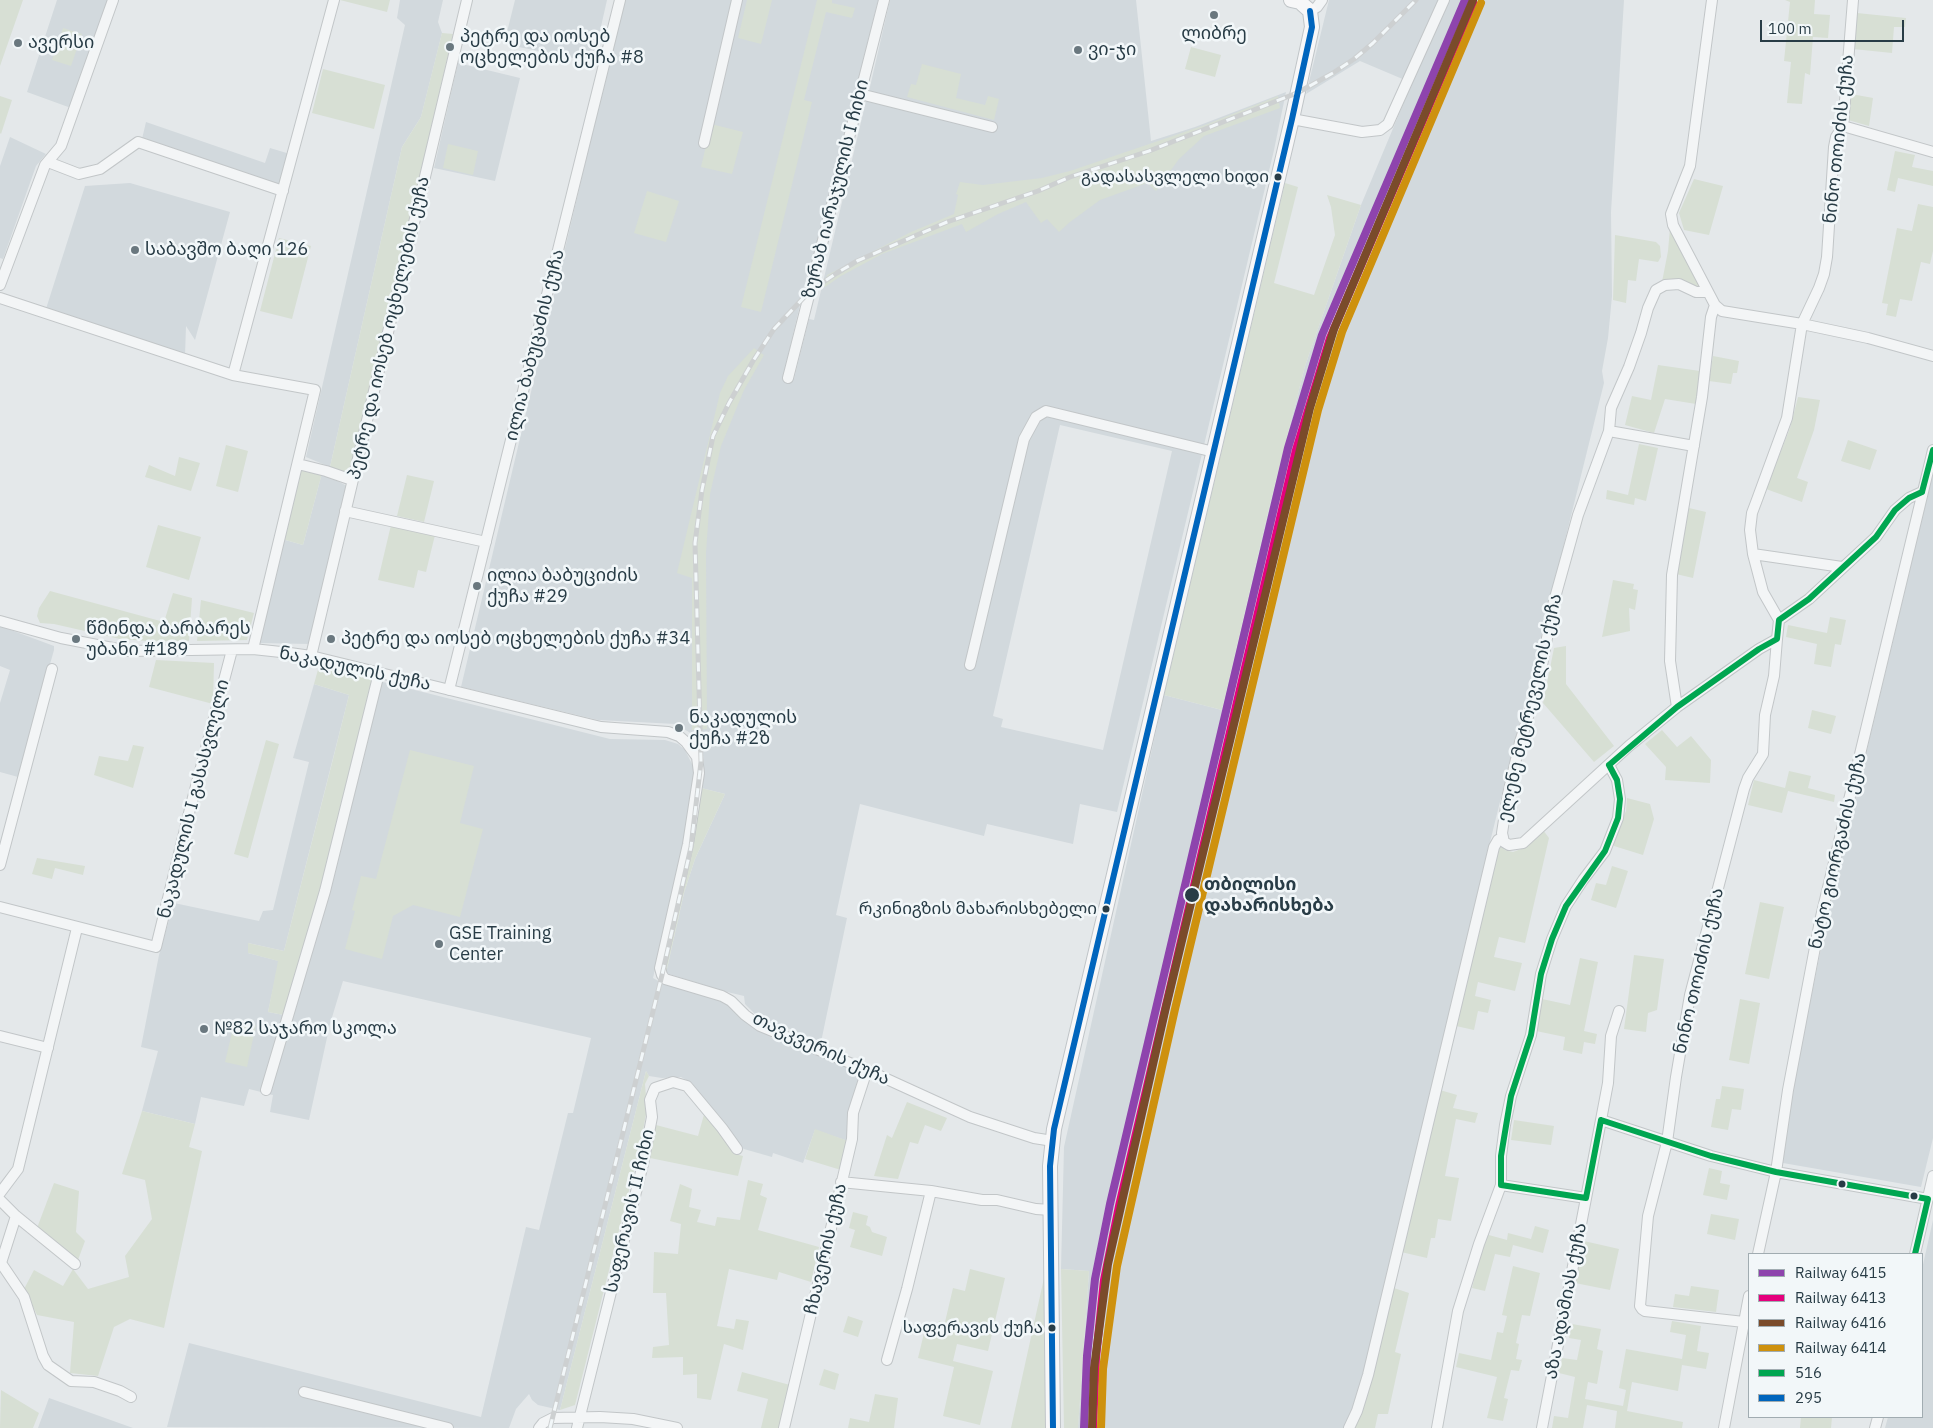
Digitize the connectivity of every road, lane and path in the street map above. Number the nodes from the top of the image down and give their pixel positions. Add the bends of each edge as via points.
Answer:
1 (113, 0) edge
2 (334, 0) edge
3 (467, 0) edge
4 (620, 0) edge
5 (737, 0) edge
6 (884, 0) edge
7 (1291, 0) edge
8 (1322, 0) edge
9 (1444, 0) edge
10 (1712, 0) edge
11 (1853, 0) edge
12 (1310, 12) junction
13 (860, 94) junction
14 (1292, 119) junction
15 (1843, 126) junction
16 (992, 127) dead end
17 (704, 143) dead end
18 (1933, 152) edge
19 (48, 162) junction
20 (283, 191) junction
21 (0, 285) edge
22 (1708, 292) junction
23 (0, 298) edge
24 (1714, 305) junction
25 (1802, 324) junction
26 (1933, 356) edge
27 (233, 375) junction
28 (788, 378) dead end
29 (1608, 431) junction
30 (1694, 446) junction
31 (1933, 450) edge
32 (1214, 452) junction
33 (298, 464) junction
34 (352, 480) junction
35 (1922, 492) junction
36 (345, 511) junction
37 (486, 542) junction
38 (1753, 554) junction
39 (1842, 567) junction
40 (1779, 620) junction
41 (0, 621) edge
42 (1777, 640) junction
43 (253, 649) junction
44 (232, 650) junction
45 (311, 656) junction
46 (970, 664) dead end
47 (52, 669) dead end
48 (379, 673) junction
49 (449, 690) junction
50 (1677, 707) junction
51 (697, 757) joint
52 (1608, 765) junction
53 (1503, 837) junction
54 (0, 865) edge
55 (0, 907) edge
56 (77, 928) junction
57 (1619, 1011) dead end
58 (0, 1036) edge
59 (48, 1048) junction
60 (867, 1070) junction
61 (266, 1090) dead end
62 (1601, 1120) junction
63 (1052, 1141) junction
64 (1667, 1142) junction
65 (737, 1149) dead end
66 (1776, 1172) junction
67 (1933, 1176) edge
68 (841, 1182) junction
69 (1501, 1185) junction
70 (931, 1191) junction
71 (0, 1193) edge
72 (1586, 1198) junction
73 (1928, 1199) junction
74 (0, 1200) edge
75 (1051, 1210) junction
76 (16, 1216) junction
77 (1758, 1253) edge
78 (1915, 1253) edge
79 (75, 1264) dead end
80 (1748, 1301) edge
81 (1744, 1322) junction
82 (887, 1360) dead end
83 (304, 1392) dead end
84 (131, 1397) dead end
85 (580, 1417) junction
86 (448, 1428) edge
87 (539, 1428) edge
88 (577, 1428) edge
89 (677, 1428) edge
90 (784, 1428) edge
91 (1053, 1428) edge
92 (1348, 1428) edge
93 (1437, 1428) edge
94 (1542, 1428) edge
95 (1724, 1428) edge

1 - 19 street via 61,146
2 - 20 street
3 - 34 street, პეტრე და იოსებ ოცხელების ქუჩა
4 - 37 street, ილია ბაბუცაძის ქუჩა
5 - 17 street
6 - 13 street, ზურაბ იარაჯულის I ჩიხი
7 - 12 main road via 1300,2
8 - 12 street
9 - 14 street via 1388,124 1380,130 1362,132
10 - 22 street via 1690,166 1671,214 1673,225
11 - 15 street, ნინო თოიძის ქუჩა
12 - 14 main road via 1312,27
13 - 16 street
13 - 28 street, ზურაბ იარაჯულის I ჩიხი
14 - 32 main road
15 - 18 street
15 - 25 street, ნინო თოიძის ქუჩა via 1834,147 1824,274
19 - 20 street via 79,174 100,169 138,142
19 - 21 street
20 - 27 street
22 - 24 street
22 - 29 street, ელენე მეტრეველის ქუჩა via 1696,292 1671,284 1656,290 1611,408
23 - 27 street
24 - 25 street via 1722,311
24 - 30 street
25 - 26 street
25 - 38 street, ნინო თოიძის ქუჩა via 1787,418 1752,513
27 - 33 street via 315,390
29 - 30 street
29 - 53 street, ელენე მეტრეველის ქუჩა via 1578,515 1553,605 1539,682 1508,794
30 - 50 street via 1672,575 1670,661
31 - 35 street, ნატო გიორგაძის ქუჩა
32 - 46 street via 1046,411 1036,417 1024,439
32 - 63 main road
33 - 34 street
33 - 43 street
34 - 36 street, პეტრე და იოსებ ოცხელების ქუჩა
35 - 39 street via 1896,510 1876,537
35 - 66 street, ნატო გიორგაძის ქუჩა via 1821,915
36 - 37 street
36 - 45 street, პეტრე და იოსებ ოცხელების ქუჩა
37 - 49 street, ილია ბაბუცაძის ქუჩა
38 - 39 street
38 - 40 street, ნინო თოიძის ქუჩა via 1763,592
39 - 40 street via 1809,599
40 - 42 street, ნინო თოიძის ქუჩა
41 - 44 street, ნაკადულის ქუჩა via 61,638 128,651
42 - 50 street via 1759,649
42 - 64 street, ნინო თოიძის ქუჩა via 1774,676 1765,715 1763,754 1744,789 1692,987
43 - 44 street, ნაკადულის ქუჩა
43 - 45 street, ნაკადულის ქუჩა
44 - 56 street, ნაკადულის I გასასვლელი via 156,947
45 - 48 street, ნაკადულის ქუჩა
47 - 54 street
48 - 49 street, ნაკადულის ქუჩა
48 - 61 street via 326,890
49 - 51 street, ნაკადულის ქუჩა via 601,727 668,732 686,742
50 - 52 street
51 - 60 street, თავკვერის ქუჩა via 699,773 688,844 660,968 662,975 665,979 731,1000 760,1026
52 - 53 street, ელენე მეტრეველის ქუჩა via 1523,844 1509,845
52 - 69 street via 1617,780 1618,818 1605,851 1566,906 1552,938 1541,974 1531,1035 1505,1125
53 - 92 street via 1494,847 1370,1365 1357,1411
55 - 56 street
56 - 59 street
57 - 62 street, აზა ადამიას ქუჩა via 1611,1036 1608,1083
58 - 59 street
59 - 71 street via 18,1169
60 - 63 street, თავკვერის ქუჩა via 970,1117
60 - 68 street, ჩხავერის ქუჩა via 853,1113 852,1139
62 - 64 street
62 - 72 street, აზა ადამიას ქუჩა
63 - 75 main road
64 - 66 street
64 - 81 street, ნინო თოიძის ქუჩა via 1648,1216 1640,1306 1683,1316
65 - 85 street, საფერავის II ჩიხი via 686,1086 673,1082 655,1088 650,1100 652,1117 643,1164
66 - 73 street
66 - 77 street, ნატო გიორგაძის ქუჩა
67 - 73 street
68 - 70 street
68 - 90 street, ჩხავერის ქუჩა
69 - 72 street
69 - 93 street via 1478,1244 1458,1311
70 - 75 street
70 - 82 street
72 - 94 street, აზა ადამიას ქუჩა
73 - 78 street
74 - 76 street
75 - 91 main road
76 - 79 street
76 - 84 street via 1,1263 24,1297 48,1365 71,1381 101,1384
80 - 81 street
81 - 95 street
83 - 86 street
85 - 87 street via 553,1418
85 - 88 street
85 - 89 street via 621,1418

